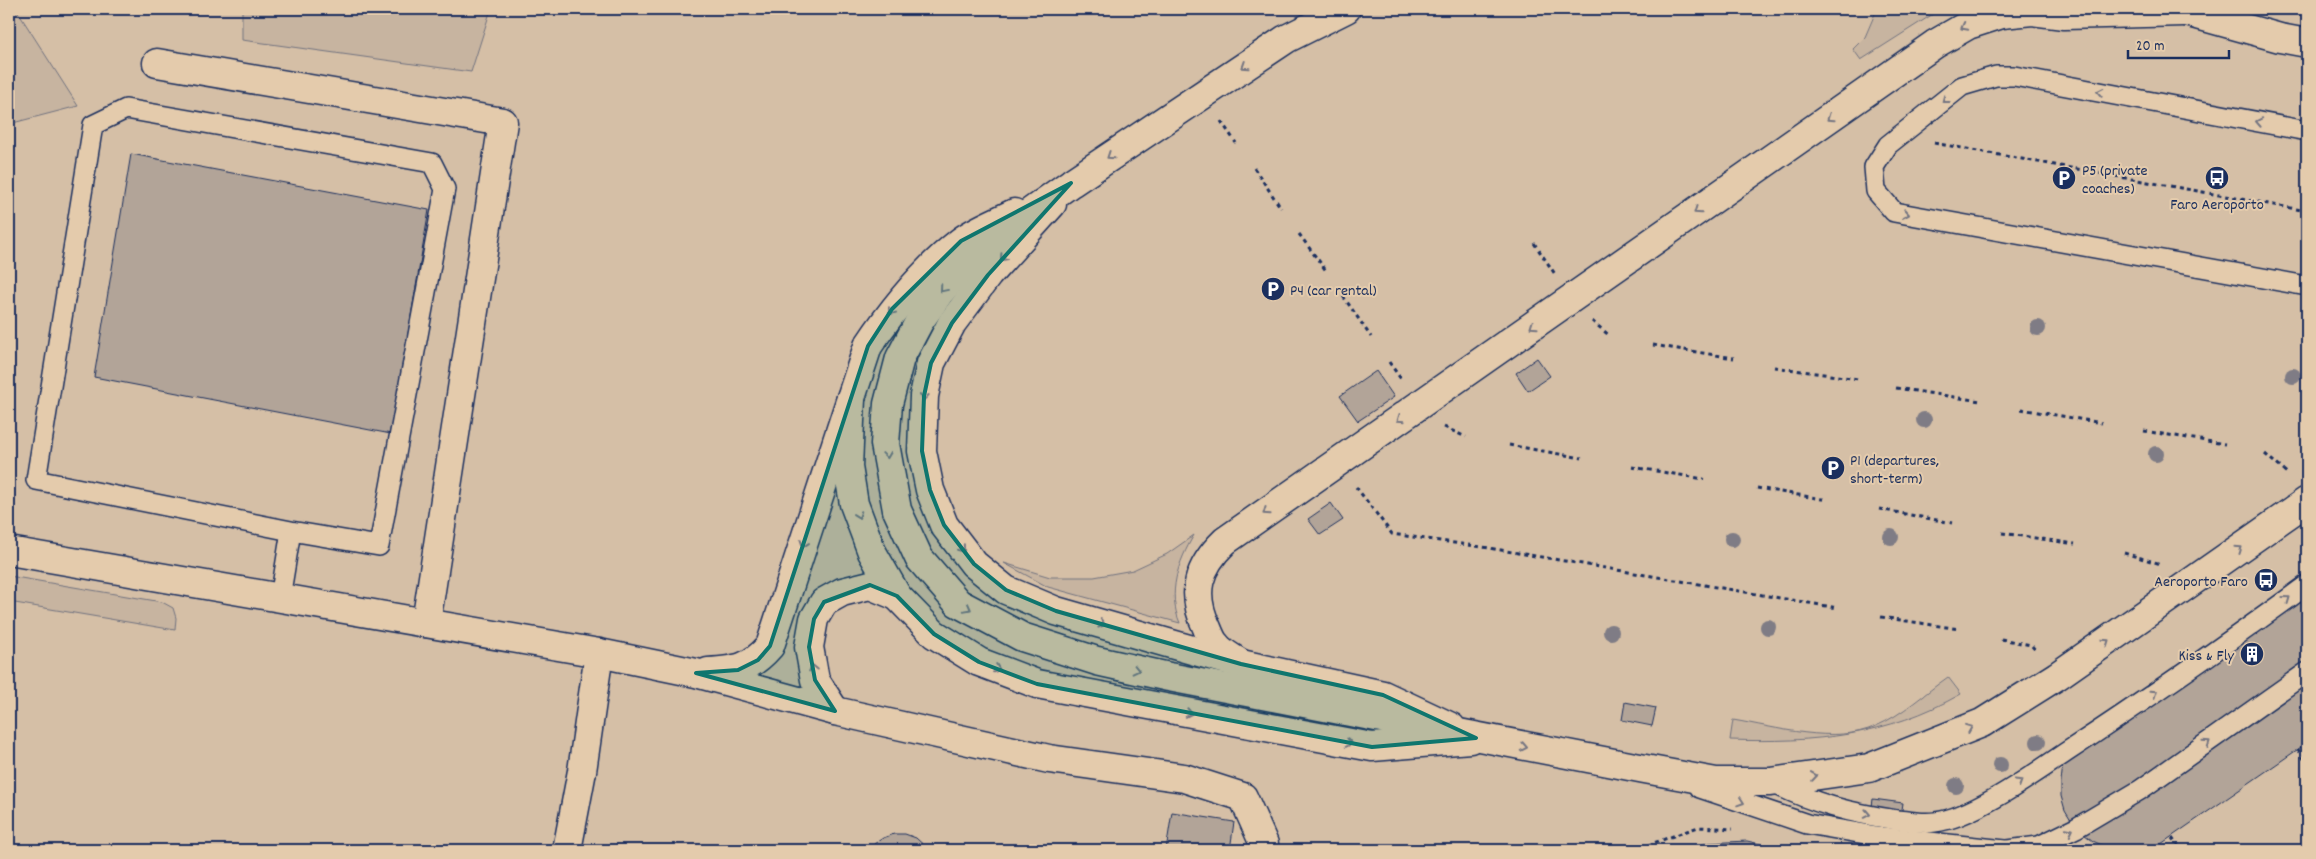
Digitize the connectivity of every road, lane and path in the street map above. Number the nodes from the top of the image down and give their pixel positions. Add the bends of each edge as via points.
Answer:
1 (1314, 9) edge
2 (1346, 9) edge
3 (2180, 10) edge
4 (2280, 38) junction
5 (1286, 39) junction
6 (2307, 43) edge
7 (2307, 56) edge
8 (157, 63) dead end
9 (1218, 118) dead end
10 (2307, 131) edge
11 (1898, 136) junction
12 (1236, 143) dead end
13 (1254, 168) dead end
14 (1071, 183) junction
15 (1281, 208) dead end
16 (2307, 211) edge
17 (1299, 234) dead end
18 (1534, 243) dead end
19 (1327, 272) dead end
20 (1556, 275) dead end
21 (2307, 286) edge
22 (1343, 296) dead end
23 (1587, 317) dead end
24 (1610, 336) dead end
25 (1371, 337) dead end
26 (1653, 345) dead end
27 (1734, 358) dead end
28 (1389, 362) dead end
29 (1774, 367) dead end
30 (1858, 379) dead end
31 (1403, 383) dead end
32 (1896, 388) dead end
33 (851, 398) junction
34 (1980, 401) dead end
35 (2021, 409) dead end
36 (2102, 423) dead end
37 (1442, 426) dead end
38 (2144, 431) dead end
39 (1466, 438) dead end
40 (2225, 444) dead end
41 (1509, 445) dead end
42 (2265, 454) dead end
43 (1582, 458) dead end
44 (1632, 467) dead end
45 (2290, 476) dead end
46 (1704, 480) dead end
47 (1351, 481) dead end
48 (1757, 488) dead end
49 (1828, 500) dead end
50 (2307, 502) edge
51 (1879, 509) dead end
52 (1952, 522) dead end
53 (291, 532) junction
54 (2002, 533) dead end
55 (2075, 544) dead end
56 (9, 551) edge
57 (2124, 553) dead end
58 (2162, 564) dead end
59 (2307, 585) edge
60 (897, 596) junction
61 (280, 598) junction
62 (1838, 608) dead end
63 (1881, 616) dead end
64 (426, 623) junction
65 (1959, 629) dead end
66 (2001, 640) dead end
67 (2038, 652) dead end
68 (599, 654) junction
69 (1240, 664) junction
70 (2307, 672) edge
71 (696, 673) junction
72 (834, 710) junction
73 (1476, 738) junction
74 (2298, 749) dead end
75 (2307, 764) edge
76 (1645, 769) junction
77 (1771, 782) junction
78 (1737, 829) dead end
79 (2172, 838) dead end
80 (567, 850) edge
81 (1264, 850) edge
82 (1641, 850) edge
83 (2006, 850) edge
84 (2181, 850) edge

1 - 5 street
2 - 5 street
3 - 4 street
3 -> 69 street via 2002,14 1968,25 1935,44 1225,541 1202,571 1198,608 1215,645
4 - 6 street
4 - 7 lane
5 -> 14 street
8 - 64 street via 503,122
9 - 12 path
10 -> 11 lane via 2014,76 1996,76 1962,86
11 - 16 path
11 -> 21 lane via 1874,167 1876,191 1894,212
13 - 15 path
14 -> 33 street via 961,241 923,276 892,309 868,346
14 -> 69 street via 988,275 952,323 930,363 924,396 922,451 930,490 944,525 974,564 1006,590 1056,611
14 -> 73 street via 975,252 924,314 900,358 888,404 885,444 897,510 919,558 958,602 1022,637 1097,661
17 - 19 path
18 - 20 path
22 - 25 path
23 - 24 path
26 - 27 path
28 - 31 path
29 - 30 path
32 - 34 path
33 -> 60 street via 848,467 854,504 872,552
33 -> 71 street via 770,646 758,660 738,670
35 - 36 path
37 - 39 path
38 - 40 path
41 - 43 path
42 - 45 path
44 - 46 path
47 - 62 path via 1392,534
48 - 49 path
77 -> 50 street via 1870,768 1982,723 2056,676
51 - 52 path
53 - 53 lane via 36,480 93,125 126,109 432,163 445,189 379,546
53 - 61 lane
54 - 55 path
56 - 61 street
57 - 58 path
77 -> 59 lane via 1826,806 1922,823 1948,819 1984,804 2097,732
72 -> 60 street via 815,680 808,647 814,619 824,602 842,592 870,585
60 -> 73 street via 934,634 979,662 1037,684 1372,748
61 - 64 street
63 - 65 path
64 - 68 street
66 - 67 path via 2031,645
68 - 71 street
68 - 80 street
69 - 73 street via 1383,695
83 -> 70 lane via 2039,846 2076,828 2140,790
71 - 72 street
72 - 81 street via 1048,759 1184,778 1210,786 1243,797
73 -> 76 street
74 - 75 path
76 - 77 street via 1716,782
76 -> 83 lane via 1807,824 1882,837
78 - 82 path via 1698,828
79 - 84 path

